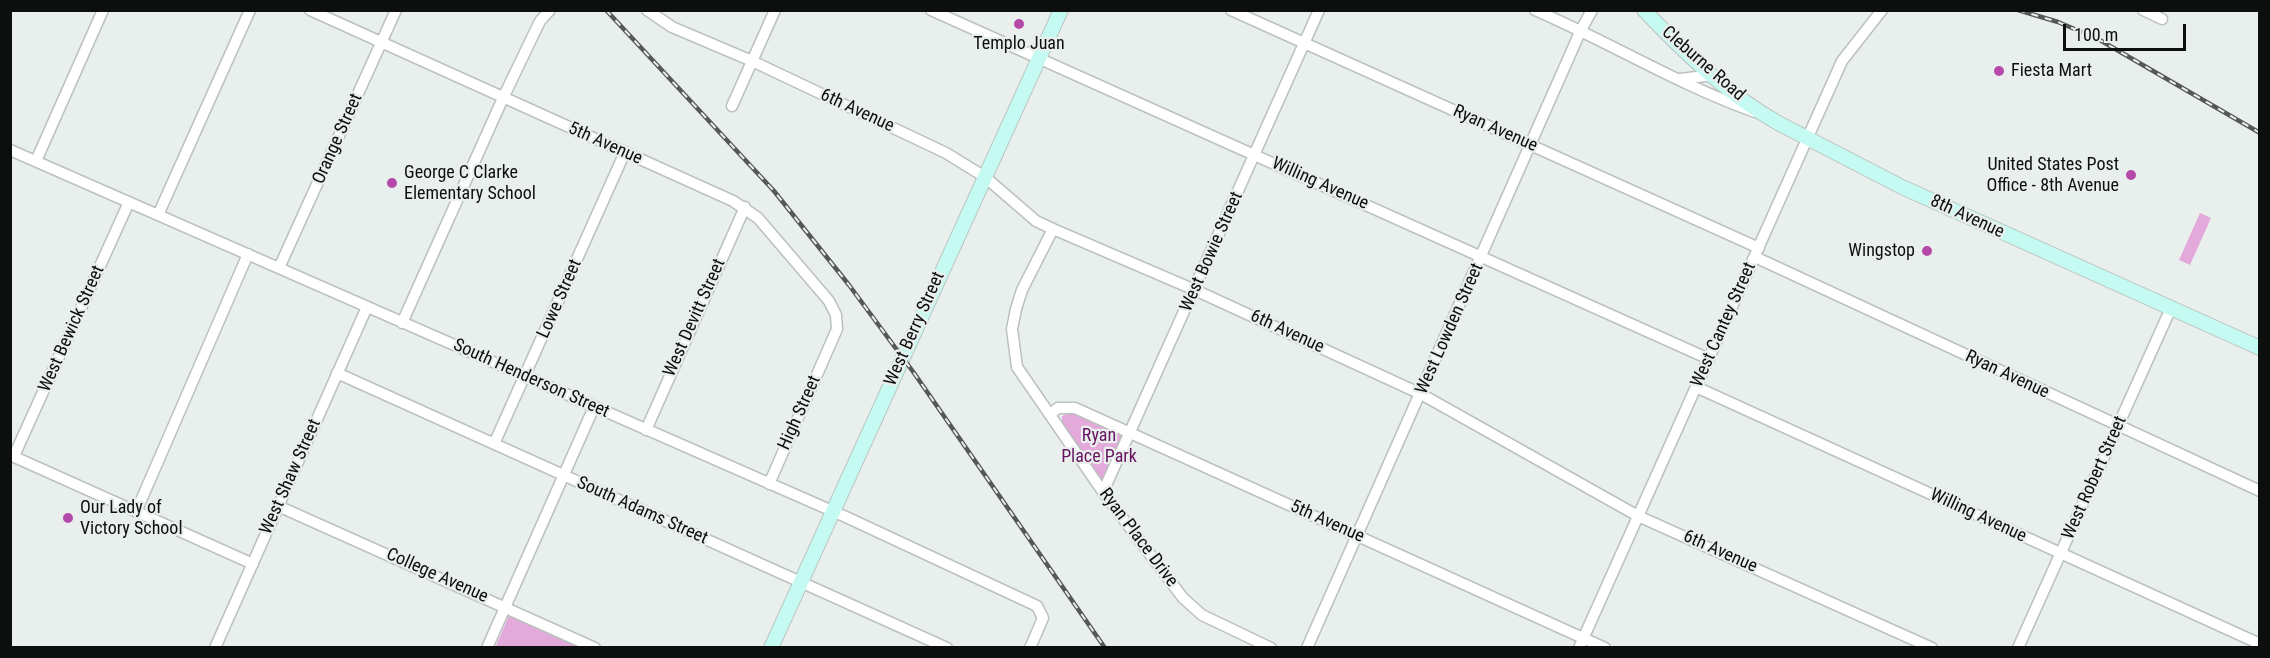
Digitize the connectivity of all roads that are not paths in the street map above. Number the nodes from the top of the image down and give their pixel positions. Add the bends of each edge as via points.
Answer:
1 (103, 10) edge
2 (250, 10) edge
3 (310, 10) edge
4 (396, 10) edge
5 (550, 10) edge
6 (647, 10) edge
7 (775, 10) edge
8 (931, 10) edge
9 (1061, 10) edge
10 (1231, 10) edge
11 (1319, 10) edge
12 (1535, 10) edge
13 (1592, 10) edge
14 (1644, 10) edge
15 (1882, 10) edge
16 (2143, 10) edge
17 (2163, 19) dead end
18 (1581, 30) junction
19 (382, 43) junction
20 (1304, 44) junction
21 (1040, 58) junction
22 (752, 61) junction
23 (1713, 75) junction
24 (1677, 79) junction
25 (503, 98) junction
26 (732, 106) dead end
27 (1764, 116) junction
28 (1808, 140) junction
29 (1530, 146) junction
30 (10, 150) edge
31 (625, 152) junction
32 (1255, 155) junction
33 (36, 161) junction
34 (986, 177) junction
35 (129, 202) junction
36 (745, 207) junction
37 (158, 215) junction
38 (1053, 230) junction
39 (1757, 253) junction
40 (248, 254) junction
41 (1481, 257) junction
42 (279, 268) junction
43 (1195, 290) junction
44 (368, 307) junction
45 (2171, 308) junction
46 (402, 322) junction
47 (831, 342) joint
48 (2259, 348) edge
49 (1709, 359) junction
50 (337, 373) junction
51 (525, 377) junction
52 (1696, 387) junction
53 (1421, 394) junction
54 (594, 407) junction
55 (1050, 414) junction
56 (2118, 427) junction
57 (646, 430) junction
58 (1131, 433) junction
59 (494, 444) junction
60 (12, 456) edge
61 (563, 476) junction
62 (769, 484) junction
63 (2259, 490) edge
64 (1103, 492) junction
65 (278, 506) junction
66 (136, 512) junction
67 (833, 512) junction
68 (1638, 516) junction
69 (1358, 536) junction
70 (2061, 554) junction
71 (253, 564) junction
72 (801, 582) junction
73 (505, 606) junction
74 (1581, 642) edge
75 (2259, 644) edge
76 (216, 645) edge
77 (229, 648) edge
78 (487, 648) edge
79 (595, 648) edge
80 (771, 648) edge
81 (946, 648) edge
82 (1030, 648) edge
83 (1271, 648) edge
84 (1307, 648) edge
85 (1605, 648) edge
86 (1932, 648) edge
87 (2018, 648) edge

1 - 33 street
2 - 37 street
3 - 19 street, 5th Avenue
4 - 19 street, Orange Street
5 - 25 street via 540,21
6 - 22 street, 6th Avenue via 672,27
7 - 22 street
8 - 21 street, Willing Avenue
9 - 21 main road, West Berry Street
10 - 20 street, Ryan Avenue
11 - 20 street, West Bowie Street
12 - 18 street, 8th Avenue
13 - 18 street, West Lowden Street
14 - 23 main road, Cleburne Road
15 - 28 street, West Cantey Street via 1842,61
16 - 17 street
18 - 24 street, 8th Avenue
18 - 29 street, West Lowden Street
19 - 25 street, 5th Avenue
19 - 42 street, Orange Street
20 - 29 street, Ryan Avenue
20 - 32 street, West Bowie Street
21 - 32 street, Willing Avenue
21 - 34 main road, West Berry Street
22 - 26 street
22 - 34 street, 6th Avenue via 946,153
23 - 24 street
23 - 27 main road, Cleburne Road
24 - 27 street, 8th Avenue
25 - 31 street, 5th Avenue
25 - 46 street
27 - 28 main road, 8th Avenue
28 - 39 street, West Cantey Street
28 - 45 main road, 8th Avenue via 1930,200
29 - 39 street, Ryan Avenue
29 - 41 street, West Lowden Street
30 - 33 street, South Henderson Street
31 - 36 street, 5th Avenue
31 - 51 street, Lowe Street
32 - 41 street, Willing Avenue
32 - 43 street, West Bowie Street
33 - 35 street, South Henderson Street
34 - 38 street, 6th Avenue via 1036,221
34 - 67 main road, West Berry Street
35 - 37 street, South Henderson Street
35 - 60 street, West Bewick Street
36 - 47 street, 5th Avenue via 829,301 837,329
36 - 57 street, West Devitt Street
37 - 40 street, South Henderson Street
38 - 43 street, 6th Avenue
38 - 55 street, Ryan Place Drive via 1022,290 1012,328 1017,366
39 - 49 street, West Cantey Street
39 - 56 street, Ryan Avenue
40 - 42 street, South Henderson Street
40 - 66 street
41 - 49 street, Willing Avenue
41 - 53 street, West Lowden Street
42 - 44 street, South Henderson Street
43 - 53 street, 6th Avenue
43 - 58 street, West Bowie Street
44 - 46 street, South Henderson Street
44 - 50 street, West Shaw Street
45 - 48 main road, 8th Avenue
45 - 56 street, West Robert Street
46 - 51 street, South Henderson Street
47 - 62 street, High Street
49 - 52 street, West Cantey Street
50 - 59 street, South Adams Street
50 - 65 street, West Shaw Street
51 - 54 street, South Henderson Street
51 - 59 street, Lowe Street
52 - 68 street, West Cantey Street
52 - 70 street, Willing Avenue
53 - 68 street, 6th Avenue
53 - 69 street, West Lowden Street
54 - 57 street, South Henderson Street
54 - 61 street
55 - 58 street, 5th Avenue via 1058,408 1075,408
55 - 64 street, Ryan Place Drive
56 - 63 street, Ryan Avenue
56 - 70 street, West Robert Street
57 - 62 street, South Henderson Street
58 - 64 street, West Bowie Street
58 - 69 street, 5th Avenue
59 - 61 street, South Adams Street
60 - 66 street
61 - 72 street, South Adams Street
61 - 73 street
62 - 67 street, South Henderson Street
64 - 83 street, Ryan Place Drive via 1192,608
65 - 71 street, West Shaw Street
65 - 73 street, College Avenue
66 - 71 street
67 - 72 main road, West Berry Street
67 - 82 street, South Henderson Street via 1037,606 1043,618
68 - 74 street, West Cantey Street
68 - 86 street, 6th Avenue
69 - 74 street, 5th Avenue
69 - 84 street, West Lowden Street
70 - 75 street, Willing Avenue
70 - 87 street, West Robert Street
71 - 76 street, West Shaw Street
72 - 80 main road, West Berry Street
72 - 81 street, South Adams Street
73 - 78 street
73 - 79 street, College Avenue
74 - 85 street, 5th Avenue
76 - 77 street

